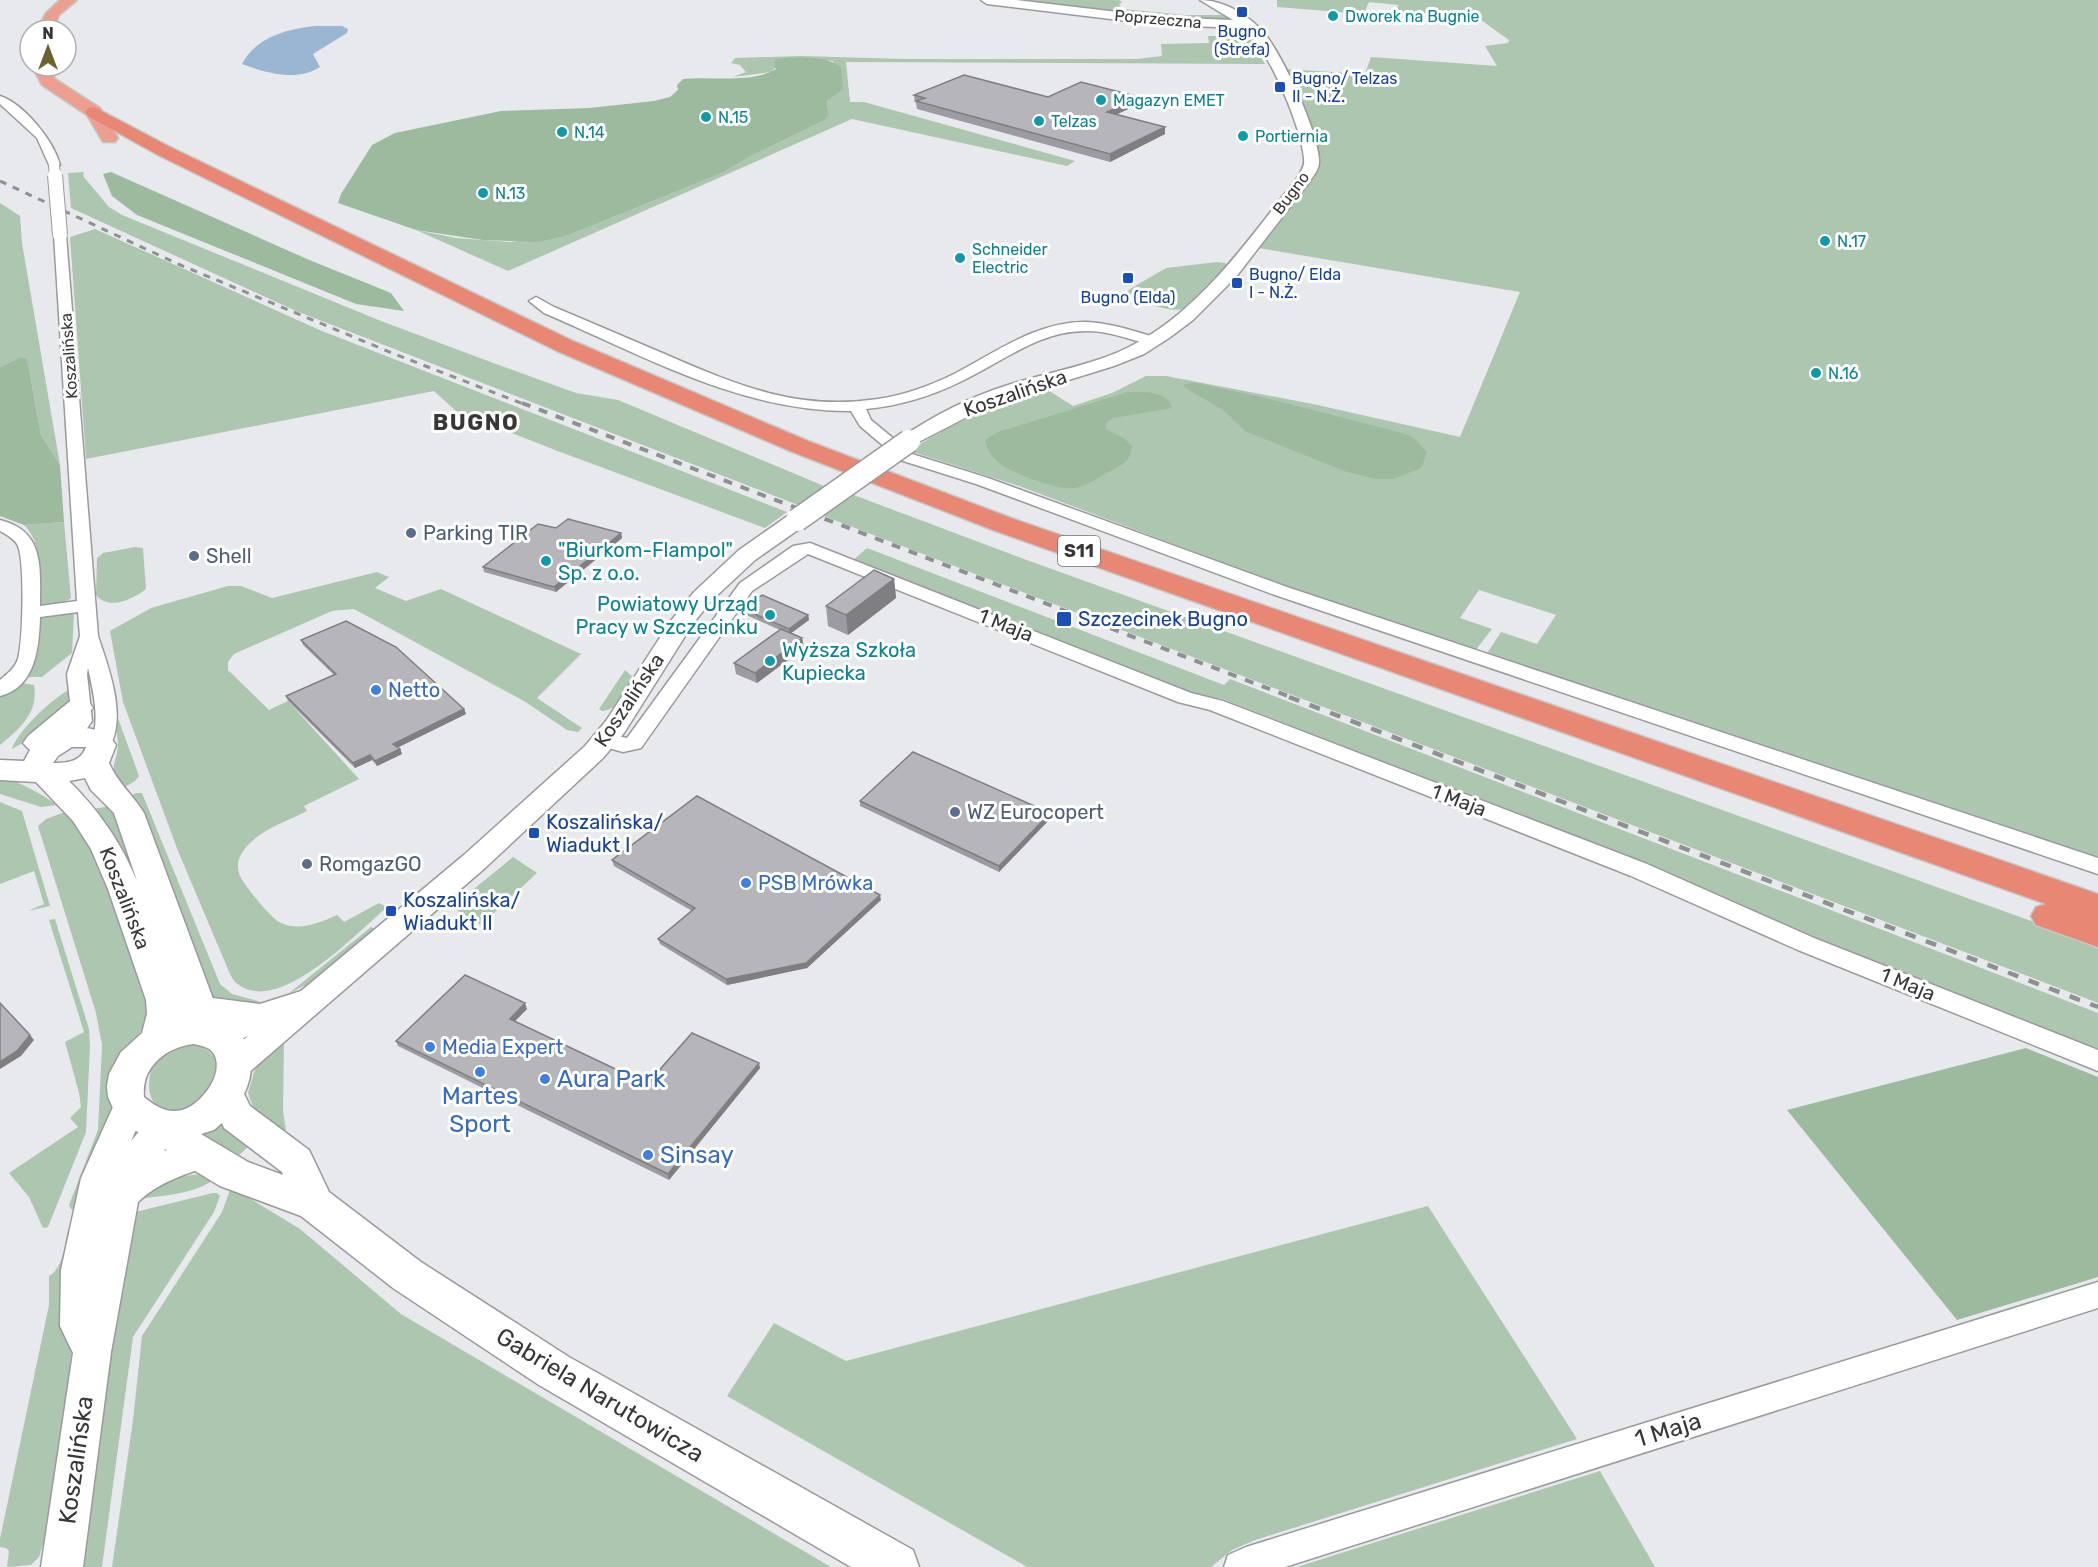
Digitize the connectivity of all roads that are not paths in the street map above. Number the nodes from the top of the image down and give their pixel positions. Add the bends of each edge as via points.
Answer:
1 (70, 0) edge
2 (987, 0) edge
3 (1206, 0) edge
4 (50, 18) edge
5 (1246, 24) junction
6 (46, 78) edge
7 (0, 99) edge
8 (94, 112) junction
9 (536, 301) dead end
10 (1152, 341) junction
11 (856, 406) junction
12 (0, 525) edge
13 (87, 604) junction
14 (30, 613) junction
15 (89, 636) junction
16 (0, 690) edge
17 (79, 708) junction
18 (605, 740) junction
19 (37, 753) edge
20 (97, 753) junction
21 (0, 770) edge
22 (2098, 866) edge
23 (2098, 909) edge
24 (2098, 933) edge
25 (315, 997) junction
26 (157, 1041) junction
27 (217, 1046) junction
28 (2098, 1061) edge
29 (129, 1108) junction
30 (164, 1127) junction
31 (200, 1155) junction
32 (124, 1193) junction
33 (315, 1204) junction
34 (2098, 1295) edge
35 (92, 1352) junction
36 (62, 1567) edge
37 (896, 1567) edge
38 (1240, 1567) edge

1 - 4 highway
2 - 5 street, Poprzeczna via 1154,20
3 - 5 street, Bugno
5 - 10 street, Bugno via 1259,34 1279,66 1310,150 1311,169 1220,283 1184,319
6 - 8 highway
7 - 13 street, Koszalińska, bridge via 43,136 54,165
8 - 23 highway, S11 via 164,151 565,346 799,446 1035,535
8 - 24 highway, S11 via 109,138 463,314 607,382 874,494
9 - 11 street via 618,340 759,398 810,406
10 - 11 street via 1112,329 1061,329 1022,341 927,391
10 - 18 street, Koszalińska, bridge via 1091,368 986,400 933,425 747,555 702,597 682,622
11 - 22 street via 865,423 906,457 1281,591
12 - 14 street via 21,537 28,549
13 - 14 street
13 - 15 street, Koszalińska
14 - 16 street via 26,662
15 - 17 street, Koszalińska via 77,674
15 - 20 street, Koszalińska via 107,718 107,730
17 - 19 main road via 44,739
17 - 19 street, Koszalińska via 82,721
18 - 25 street, Koszalińska via 475,861
18 - 28 street, 1 Maja via 623,745 634,743 746,588 799,550 816,550 1185,698 1216,705 1639,870 1806,944
19 - 20 main road via 68,773
19 - 20 main road via 85,737 98,741
19 - 21 main road
19 - 26 main road, Koszalińska via 102,839 110,856 165,1010
20 - 27 main road, Koszalińska via 102,783 129,813
25 - 27 street, Koszalińska
25 - 27 street, Koszalińska via 260,1016
26 - 27 main road via 185,1030
26 - 29 main road via 132,1067 125,1083
27 - 30 main road via 213,1110 186,1125
27 - 33 main road, Gabriela Narutowicza via 237,1117 297,1161
29 - 30 main road
29 - 35 street via 98,1178 79,1270 79,1326
30 - 31 main road, Gabriela Narutowicza
30 - 32 street, Koszalińska via 131,1166
31 - 32 street via 156,1168
31 - 33 main road, Gabriela Narutowicza via 234,1174
32 - 35 street, Koszalińska
33 - 37 main road, Gabriela Narutowicza via 407,1275 554,1371
34 - 38 street, 1 Maja
35 - 36 street, Koszalińska

